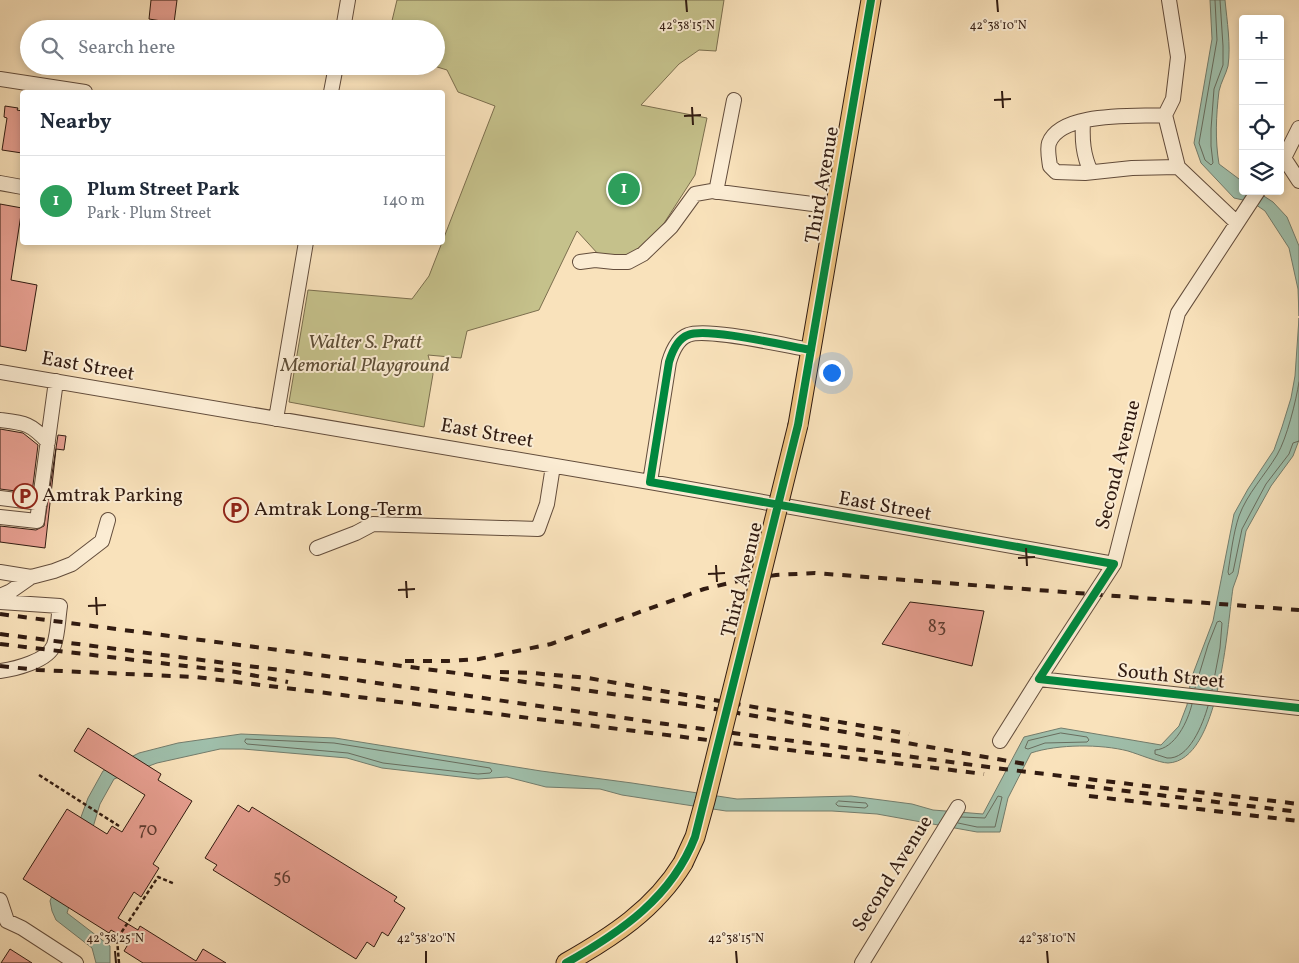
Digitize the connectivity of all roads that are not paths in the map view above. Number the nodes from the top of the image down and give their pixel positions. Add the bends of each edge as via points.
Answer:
1 (348, 0) edge
2 (871, 0) edge
3 (1168, 0) edge
4 (345, 20) edge
5 (334, 75) edge
6 (0, 79) edge
7 (72, 90) edge
8 (331, 90) edge
9 (734, 100) dead end
10 (1165, 116) junction
11 (1083, 121) junction
12 (1299, 128) edge
13 (1284, 156) edge
14 (1284, 162) edge
15 (1178, 167) junction
16 (1091, 172) junction
17 (1299, 181) edge
18 (0, 184) edge
19 (20, 187) edge
20 (716, 192) junction
21 (1255, 195) edge
22 (836, 207) junction
23 (1237, 223) junction
24 (305, 245) edge
25 (580, 262) dead end
26 (811, 350) junction
27 (0, 372) edge
28 (56, 382) junction
29 (276, 419) junction
30 (0, 420) edge
31 (48, 442) junction
32 (552, 466) junction
33 (650, 482) junction
34 (0, 498) edge
35 (40, 503) junction
36 (0, 517) edge
37 (108, 520) dead end
38 (317, 548) dead end
39 (1114, 564) junction
40 (0, 572) edge
41 (31, 577) junction
42 (0, 596) edge
43 (0, 602) edge
44 (0, 671) edge
45 (1039, 679) junction
46 (1299, 708) edge
47 (1000, 741) dead end
48 (958, 807) dead end
49 (0, 900) edge
50 (3, 923) edge
51 (73, 962) edge
52 (566, 963) edge
53 (862, 963) edge

1 - 4 street
2 - 22 main road, Third Avenue
3 - 10 street via 1178,57 1173,99
5 - 8 street
6 - 7 street
9 - 20 street
10 - 11 street
10 - 15 street
11 - 16 street via 1082,142
11 - 16 street via 1055,132 1048,145 1050,166 1056,172
12 - 13 street
14 - 17 street
15 - 16 street
15 - 23 street
18 - 19 street
20 - 22 street
20 - 25 street via 695,194 671,227 636,258 628,262
21 - 23 street, Second Avenue
22 - 26 main road, Third Avenue
23 - 39 street, Second Avenue via 1178,314
24 - 29 street
26 - 33 street via 714,333 695,333 682,338 669,362
26 - 52 main road, Third Avenue, bridge via 798,424 695,837 674,878 644,911 608,939
27 - 28 street, East Street
28 - 29 street, East Street
28 - 31 street
29 - 32 street, East Street
30 - 31 street via 29,425
31 - 35 street
32 - 33 street, East Street
32 - 38 street via 547,504 538,529 373,524
33 - 39 street, East Street
34 - 35 street
35 - 36 street via 37,521
37 - 41 street via 102,541 84,557 63,568
39 - 45 street, Second Avenue
40 - 41 street
41 - 42 street
43 - 44 street via 60,606 54,647 48,654
45 - 46 street, South Street
45 - 47 street, Second Avenue
48 - 53 street, Second Avenue
49 - 50 street
50 - 51 street via 22,928

